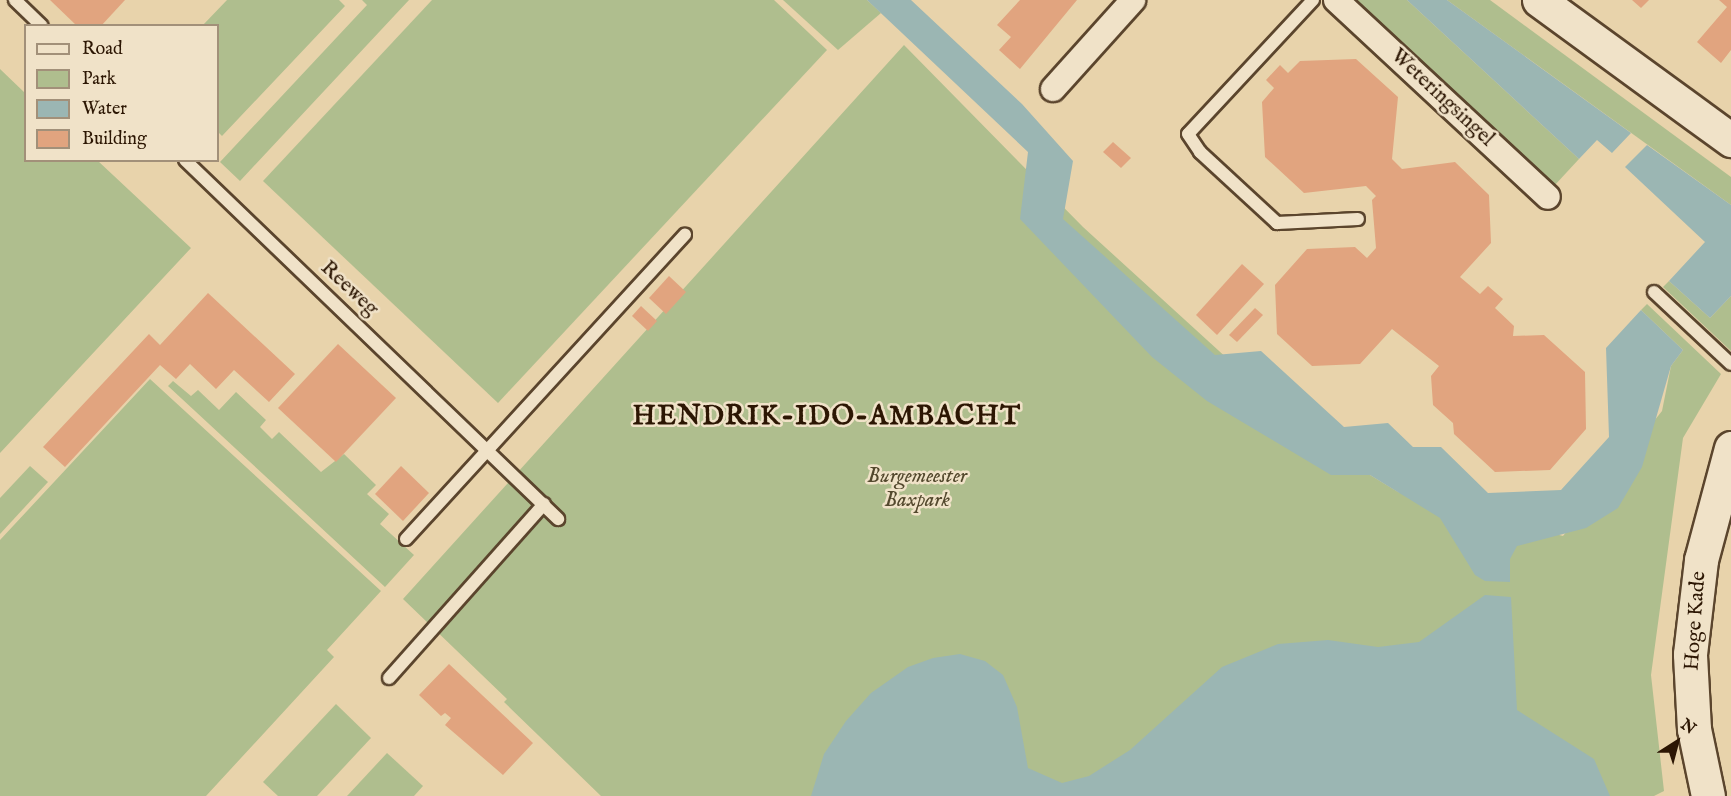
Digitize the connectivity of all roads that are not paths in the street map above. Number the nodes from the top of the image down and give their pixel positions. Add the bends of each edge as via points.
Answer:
1 (15, 0) edge
2 (1133, 0) edge
3 (1312, 0) edge
4 (1336, 0) edge
5 (1539, 0) edge
6 (40, 24) edge
7 (1053, 89) dead end
8 (1728, 132) edge
9 (187, 162) edge
10 (1548, 196) dead end
11 (1358, 219) dead end
12 (685, 234) dead end
13 (1654, 292) dead end
14 (1731, 364) edge
15 (487, 446) junction
16 (1731, 448) edge
17 (543, 504) junction
18 (558, 519) dead end
19 (406, 539) dead end
20 (389, 678) dead end
21 (1708, 796) edge

1 - 6 lane
2 - 7 street
3 - 11 lane via 1188,134 1277,223
4 - 10 street, Weteringsingel
5 - 8 street
9 - 15 lane, Reeweg
12 - 15 lane
13 - 14 lane
15 - 17 lane, Reeweg
15 - 19 lane
16 - 21 street, Hoge Kade via 1701,560 1690,654 1694,729
17 - 18 lane, Reeweg
17 - 20 lane

